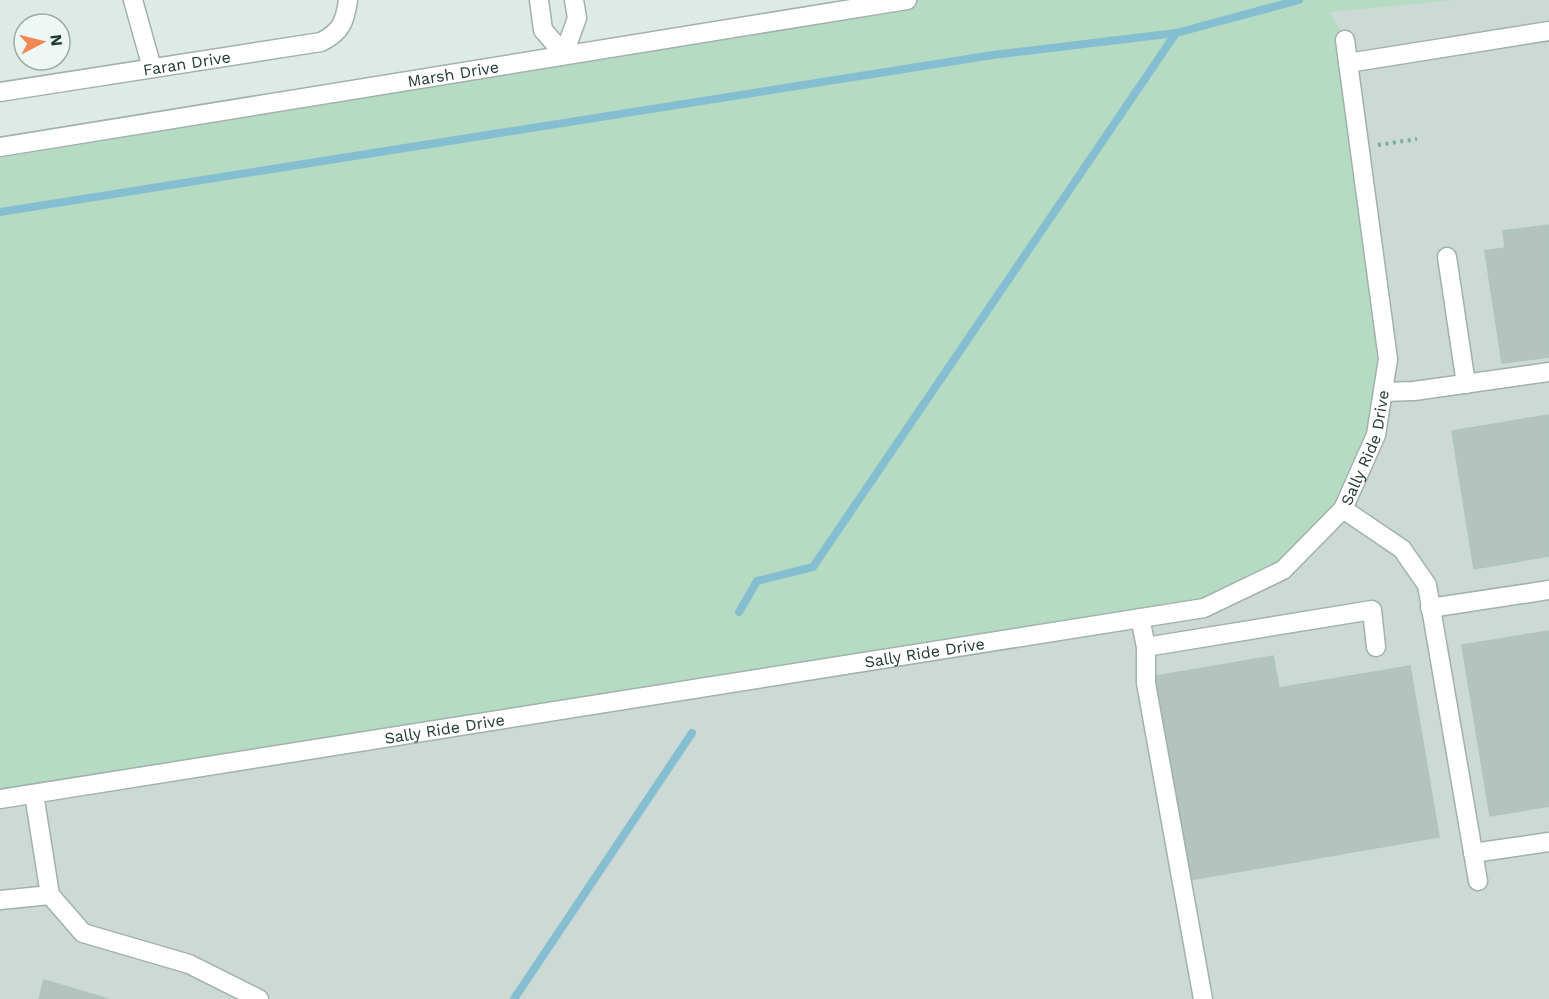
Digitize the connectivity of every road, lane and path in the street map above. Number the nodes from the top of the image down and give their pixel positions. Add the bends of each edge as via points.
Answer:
1 (133, 0) edge
2 (348, 0) edge
3 (539, 0) edge
4 (574, 0) edge
5 (907, 0) edge
6 (1549, 31) edge
7 (1345, 40) dead end
8 (564, 54) junction
9 (1348, 63) junction
10 (152, 68) junction
11 (0, 92) edge
12 (1417, 140) dead end
13 (0, 147) edge
14 (1360, 147) junction
15 (1448, 256) dead end
16 (1549, 372) edge
17 (1466, 384) junction
18 (1383, 392) junction
19 (1343, 509) junction
20 (1549, 590) edge
21 (1430, 608) junction
22 (1140, 618) junction
23 (1146, 647) junction
24 (1376, 647) dead end
25 (34, 794) junction
26 (0, 799) edge
27 (1549, 842) edge
28 (1473, 853) junction
29 (1478, 881) dead end
30 (50, 895) junction
31 (0, 900) edge
32 (260, 999) edge
33 (1203, 999) edge

1 - 10 street
2 - 10 street, Faran Drive via 345,21 336,34 321,42
3 - 8 street via 543,30
4 - 8 street via 577,18
5 - 8 street, Marsh Drive
6 - 9 street
7 - 9 street, Sally Ride Drive
8 - 13 street, Marsh Drive
9 - 14 street, Sally Ride Drive
10 - 11 street, Faran Drive
12 - 14 path
14 - 18 street, Sally Ride Drive via 1388,359
15 - 17 street
16 - 17 street
17 - 18 street
18 - 19 street, Sally Ride Drive via 1376,435
19 - 21 street via 1402,549 1427,585
19 - 22 street, Sally Ride Drive via 1283,570 1204,608
20 - 21 street
21 - 28 street
22 - 23 street
22 - 25 street, Sally Ride Drive
23 - 24 street via 1372,610
23 - 33 street via 1146,683
25 - 26 street, Sally Ride Drive
25 - 30 street
27 - 28 street
28 - 29 street
30 - 31 street
30 - 32 street via 83,933 189,964

